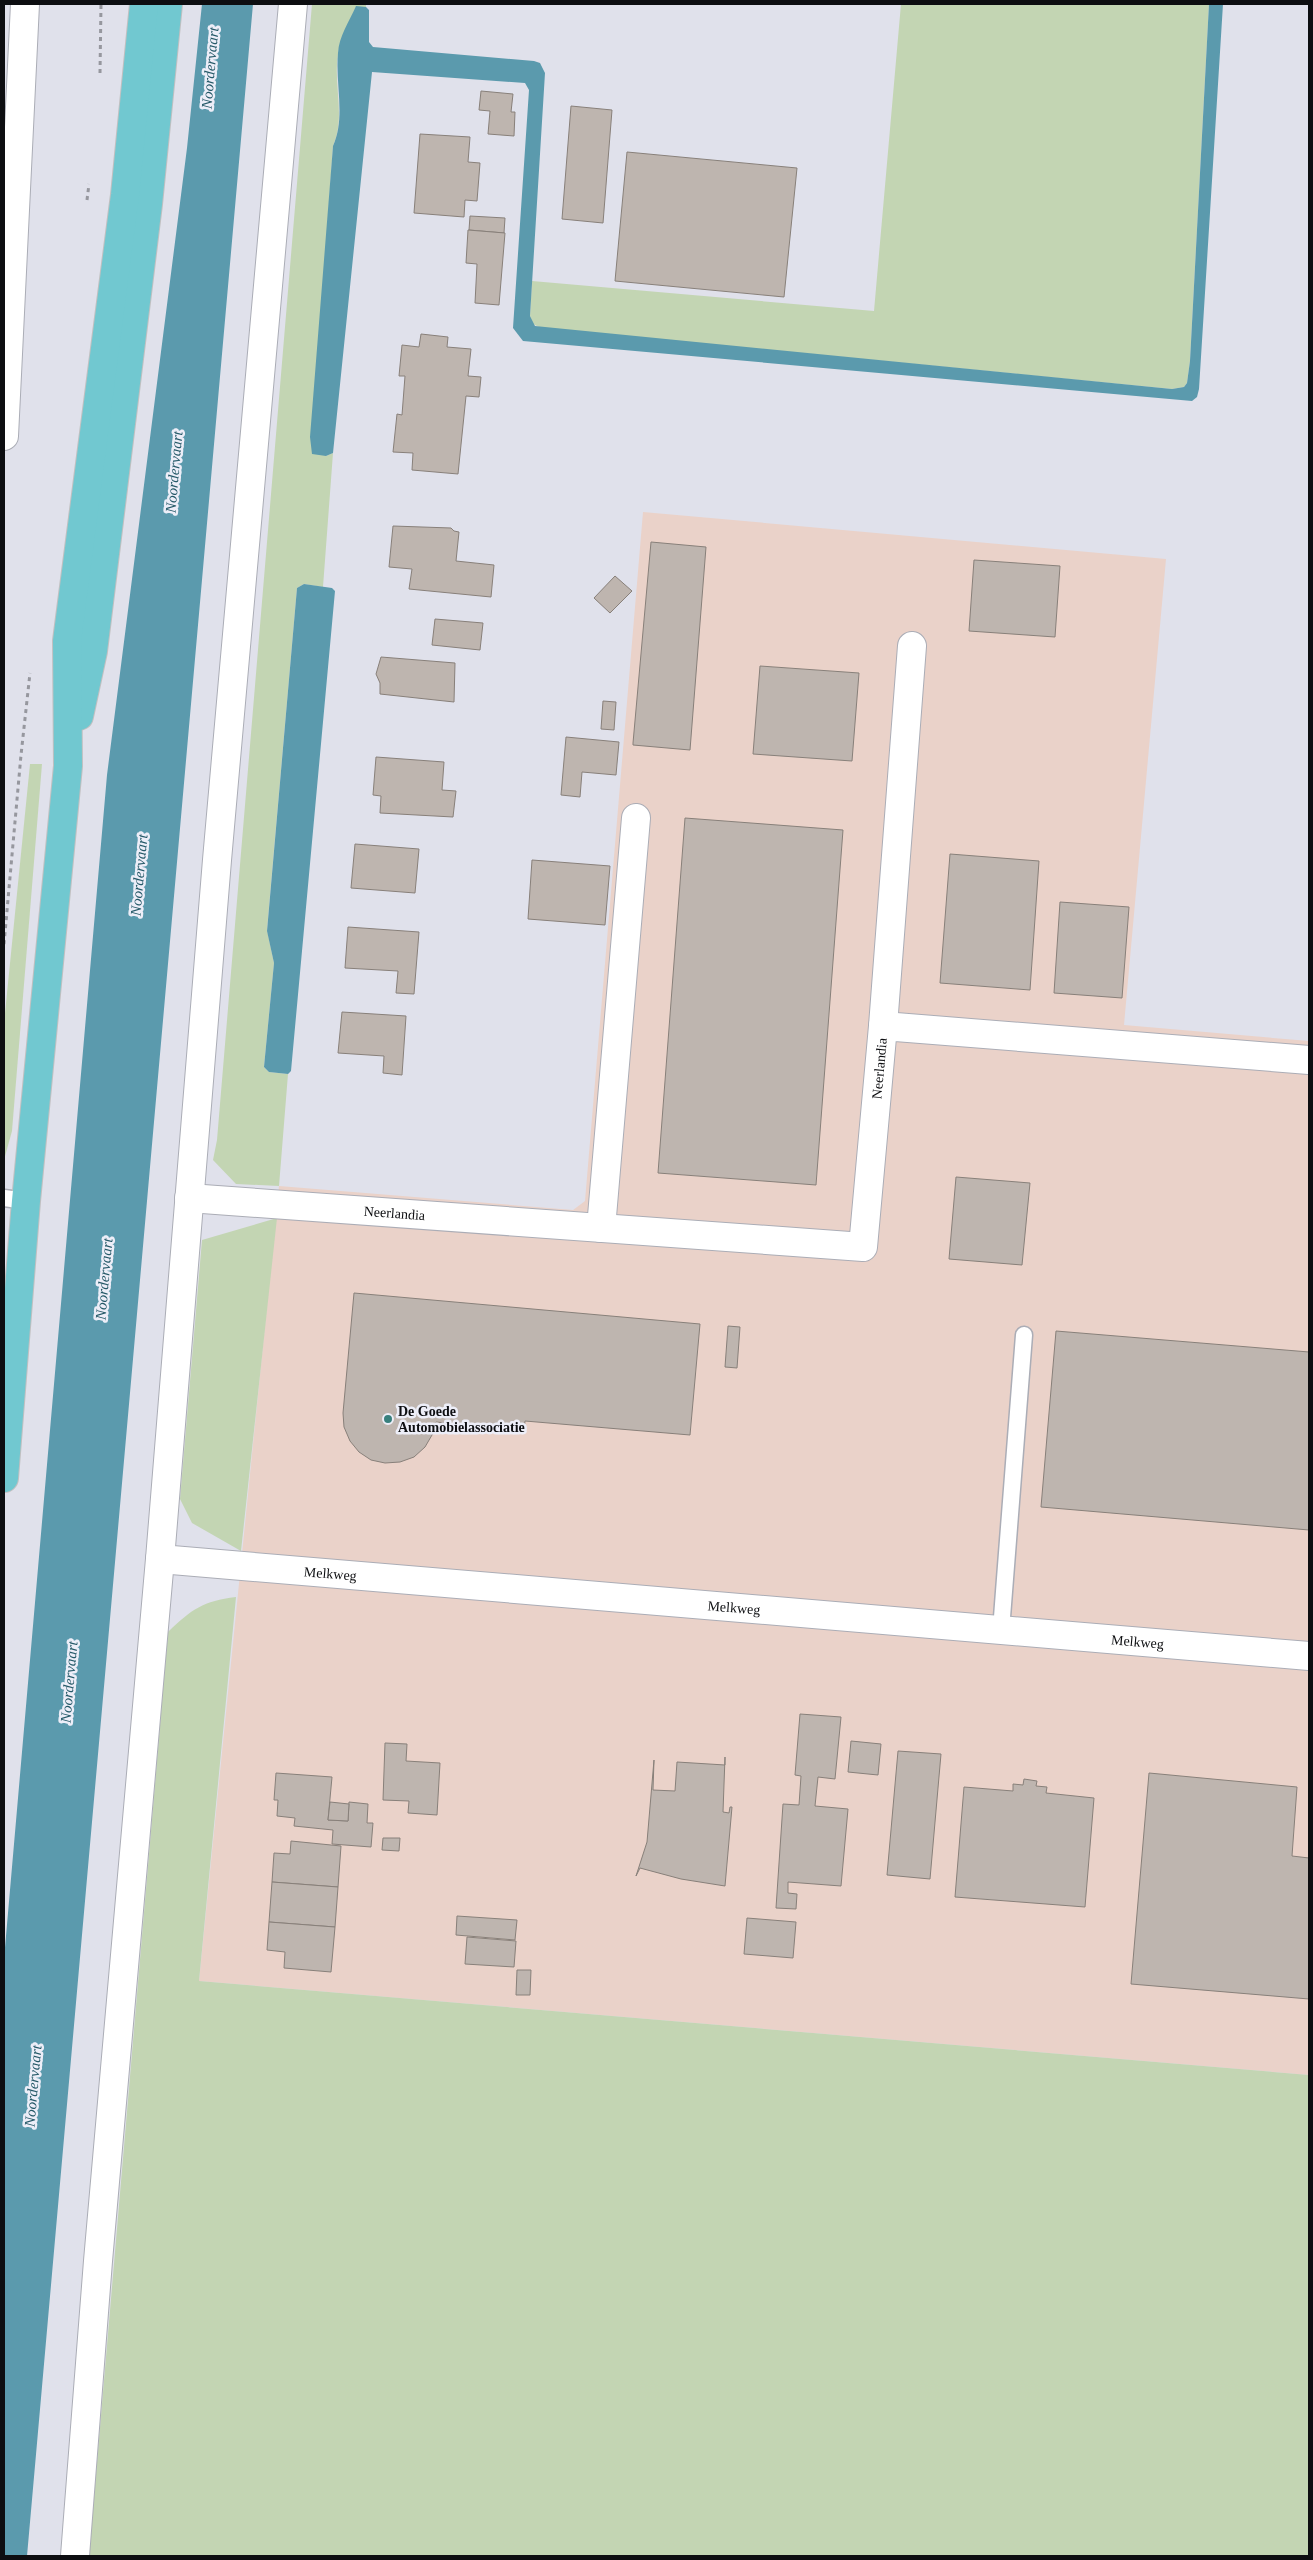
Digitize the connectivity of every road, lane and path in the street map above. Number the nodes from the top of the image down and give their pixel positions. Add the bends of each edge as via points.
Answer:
1 (25, 4) edge
2 (144, 4) edge
3 (168, 4) edge
4 (293, 4) edge
5 (4, 422) edge
6 (912, 646) dead end
7 (20, 756) dead end
8 (68, 766) junction
9 (636, 818) dead end
10 (4, 944) edge
11 (883, 1026) junction
12 (1309, 1060) edge
13 (189, 1198) junction
14 (15, 1199) edge
15 (602, 1228) junction
16 (1024, 1335) dead end
17 (4, 1478) edge
18 (160, 1559) junction
19 (1001, 1630) junction
20 (1309, 1656) edge
21 (75, 2556) edge

1 - 5 street
2 - 8 main road via 125,195 68,641
3 - 8 main road via 148,204 93,651
4 - 13 street
6 - 11 street
7 - 10 path
8 - 14 main road
9 - 15 street
11 - 12 street, Neerlandia
11 - 15 street, Neerlandia via 863,1247
13 - 15 street, Neerlandia
13 - 18 street
14 - 17 main road
16 - 19 lane
18 - 19 street, Melkweg
18 - 21 street
19 - 20 street, Melkweg

